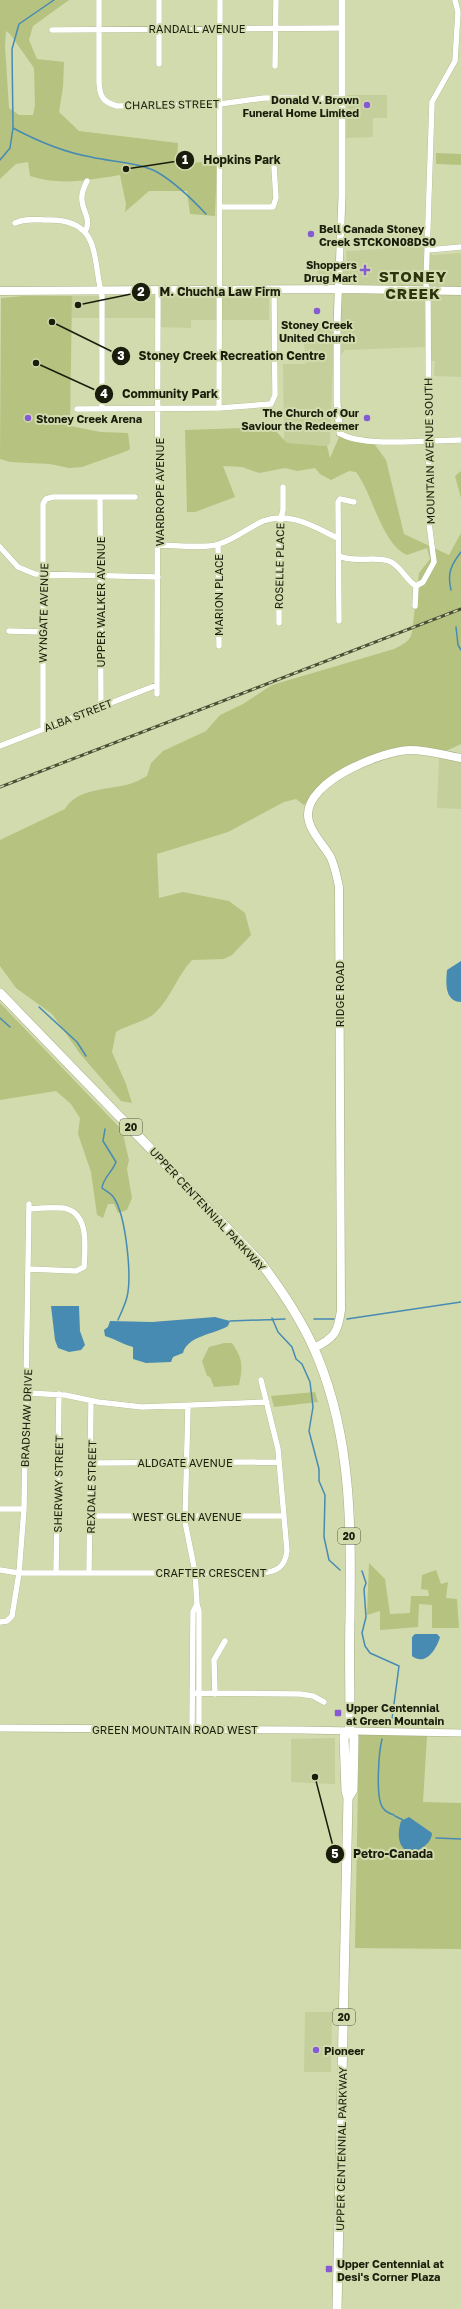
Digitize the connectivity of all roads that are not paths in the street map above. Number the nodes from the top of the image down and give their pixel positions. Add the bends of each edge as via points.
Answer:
1 (98, 0) edge
2 (159, 0) edge
3 (220, 0) edge
4 (276, 0) edge
5 (342, 0) edge
6 (455, 0) edge
7 (98, 28) junction
8 (159, 28) junction
9 (220, 28) junction
10 (342, 28) junction
11 (276, 29) junction
12 (52, 30) dead end
13 (159, 64) dead end
14 (275, 66) dead end
15 (342, 98) junction
16 (220, 104) junction
17 (274, 167) dead end
18 (87, 181) dead end
19 (220, 207) junction
20 (15, 223) dead end
21 (85, 232) junction
22 (461, 247) edge
23 (428, 250) junction
24 (274, 289) junction
25 (339, 289) junction
26 (100, 290) junction
27 (158, 290) junction
28 (220, 290) junction
29 (426, 290) junction
30 (0, 291) edge
31 (461, 291) edge
32 (159, 407) junction
33 (102, 408) junction
34 (219, 408) junction
35 (77, 410) dead end
36 (340, 433) joint
37 (429, 440) junction
38 (461, 440) edge
39 (284, 486) dead end
40 (100, 497) junction
41 (135, 497) dead end
42 (354, 502) dead end
43 (280, 518) junction
44 (338, 538) junction
45 (218, 544) junction
46 (158, 545) junction
47 (0, 547) edge
48 (339, 556) junction
49 (44, 576) junction
50 (100, 576) junction
51 (158, 576) junction
52 (416, 586) junction
53 (415, 606) dead end
54 (339, 621) dead end
55 (279, 623) dead end
56 (9, 631) dead end
57 (42, 632) junction
58 (219, 646) dead end
59 (157, 685) junction
60 (157, 694) dead end
61 (101, 706) junction
62 (43, 728) junction
63 (0, 744) edge
64 (461, 758) edge
65 (0, 993) edge
66 (28, 1269) junction
67 (314, 1348) junction
68 (261, 1380) dead end
69 (27, 1393) junction
70 (59, 1394) junction
71 (91, 1401) junction
72 (267, 1402) junction
73 (188, 1406) junction
74 (185, 1461) junction
75 (279, 1462) junction
76 (92, 1463) junction
77 (0, 1509) edge
78 (24, 1509) junction
79 (91, 1516) junction
80 (185, 1516) junction
81 (283, 1516) junction
82 (0, 1570) edge
83 (195, 1572) junction
84 (19, 1573) junction
85 (56, 1573) junction
86 (89, 1573) junction
87 (0, 1622) edge
88 (225, 1641) dead end
89 (196, 1693) junction
90 (215, 1694) junction
91 (324, 1702) dead end
92 (0, 1728) edge
93 (195, 1729) junction
94 (349, 1731) junction
95 (461, 1733) edge
96 (337, 2309) edge

1 - 7 street, CHARLES STREET
2 - 8 street
3 - 9 street
4 - 11 street
5 - 10 street
6 - 23 street, MOUNTAIN AVENUE SOUTH via 458,12 455,61 432,102
7 - 8 street, RANDALL AVENUE
7 - 12 street, RANDALL AVENUE
7 - 16 street, CHARLES STREET via 99,88 106,102 117,106
8 - 9 street, RANDALL AVENUE
8 - 13 street
9 - 11 street, RANDALL AVENUE
9 - 16 street
10 - 11 street, RANDALL AVENUE
10 - 15 street
11 - 14 street
15 - 16 street, CHARLES STREET via 264,98
15 - 25 street
16 - 19 street
17 - 19 street via 276,198 273,207
18 - 21 street via 82,195 88,219
19 - 28 street
20 - 21 street via 22,220 62,220 79,226
21 - 26 street via 96,254
22 - 23 street
23 - 29 street, MOUNTAIN AVENUE SOUTH
24 - 25 main road
24 - 28 main road
24 - 34 street via 274,400 265,406
25 - 29 main road
25 - 36 street via 337,403
26 - 27 main road
26 - 30 main road
26 - 33 street
27 - 28 main road
27 - 32 street, WARDROPE AVENUE
28 - 34 street
29 - 31 main road
29 - 37 street, MOUNTAIN AVENUE SOUTH
32 - 33 street
32 - 34 street
32 - 46 street, WARDROPE AVENUE
33 - 35 street
36 - 37 street via 346,438 366,442
37 - 38 street
37 - 52 street, MOUNTAIN AVENUE SOUTH via 429,523 434,562 423,582
39 - 43 street, ROSELLE PLACE
40 - 41 street
40 - 49 street, WYNGATE AVENUE via 46,499 43,504
40 - 50 street, UPPER WALKER AVENUE
42 - 44 street via 339,500
43 - 44 street via 310,524
43 - 45 street via 263,521
43 - 55 street, ROSELLE PLACE
44 - 48 street
45 - 46 street
45 - 58 street, MARION PLACE
46 - 51 street, WARDROPE AVENUE
47 - 49 street via 18,567
48 - 52 street via 353,560 388,562 397,566
48 - 54 street
49 - 50 street
49 - 57 street, WYNGATE AVENUE
50 - 51 street
50 - 61 street, UPPER WALKER AVENUE
51 - 59 street, WARDROPE AVENUE
52 - 53 street
56 - 57 street
57 - 62 street, WYNGATE AVENUE
59 - 60 street, WARDROPE AVENUE
59 - 61 street, ALBA STREET
61 - 62 street, ALBA STREET
62 - 63 street, ALBA STREET
64 - 67 main road, RIDGE ROAD via 419,751 390,754 336,777 318,794 308,809 310,824 331,859 339,887 341,1310 339,1323 332,1337
65 - 67 main road, UPPER CENTENNIAL PARKWAY / 20 via 243,1243 279,1286
66 - 66 street, BRADSHAW DRIVE via 29,1206 63,1208 76,1214 83,1226 84,1267 76,1271
66 - 69 street, BRADSHAW DRIVE
67 - 94 main road, UPPER CENTENNIAL PARKWAY / 20 via 330,1392 347,1466 350,1549
68 - 72 street, CRAFTER CRESCENT
69 - 70 street
69 - 78 street, BRADSHAW DRIVE
70 - 71 street
70 - 85 street, SHERWAY STREET
71 - 73 street via 126,1406
71 - 76 street, REXDALE STREET
72 - 73 street
72 - 75 street, CRAFTER CRESCENT
73 - 74 street
74 - 75 street, ALDGATE AVENUE
74 - 76 street, ALDGATE AVENUE
74 - 80 street
75 - 81 street, CRAFTER CRESCENT
76 - 79 street, REXDALE STREET
77 - 78 street
78 - 84 street, BRADSHAW DRIVE
79 - 80 street, WEST GLEN AVENUE
79 - 86 street, REXDALE STREET
80 - 81 street, WEST GLEN AVENUE
80 - 83 street
81 - 83 street, CRAFTER CRESCENT via 287,1551 284,1563 278,1570 261,1573
82 - 84 street, CRAFTER CRESCENT
83 - 86 street, CRAFTER CRESCENT
83 - 89 street via 197,1604 193,1612
84 - 85 street, CRAFTER CRESCENT
84 - 87 street, BRADSHAW DRIVE via 12,1616 7,1621
85 - 86 street, CRAFTER CRESCENT
88 - 90 street via 214,1660
89 - 90 street
89 - 93 street
90 - 91 street via 300,1694 313,1696
92 - 93 street, GREEN MOUNTAIN ROAD WEST
93 - 94 street, GREEN MOUNTAIN ROAD WEST
94 - 95 street, GREEN MOUNTAIN ROAD WEST
94 - 96 main road, UPPER CENTENNIAL PARKWAY / 20 via 344,1737 348,1798

